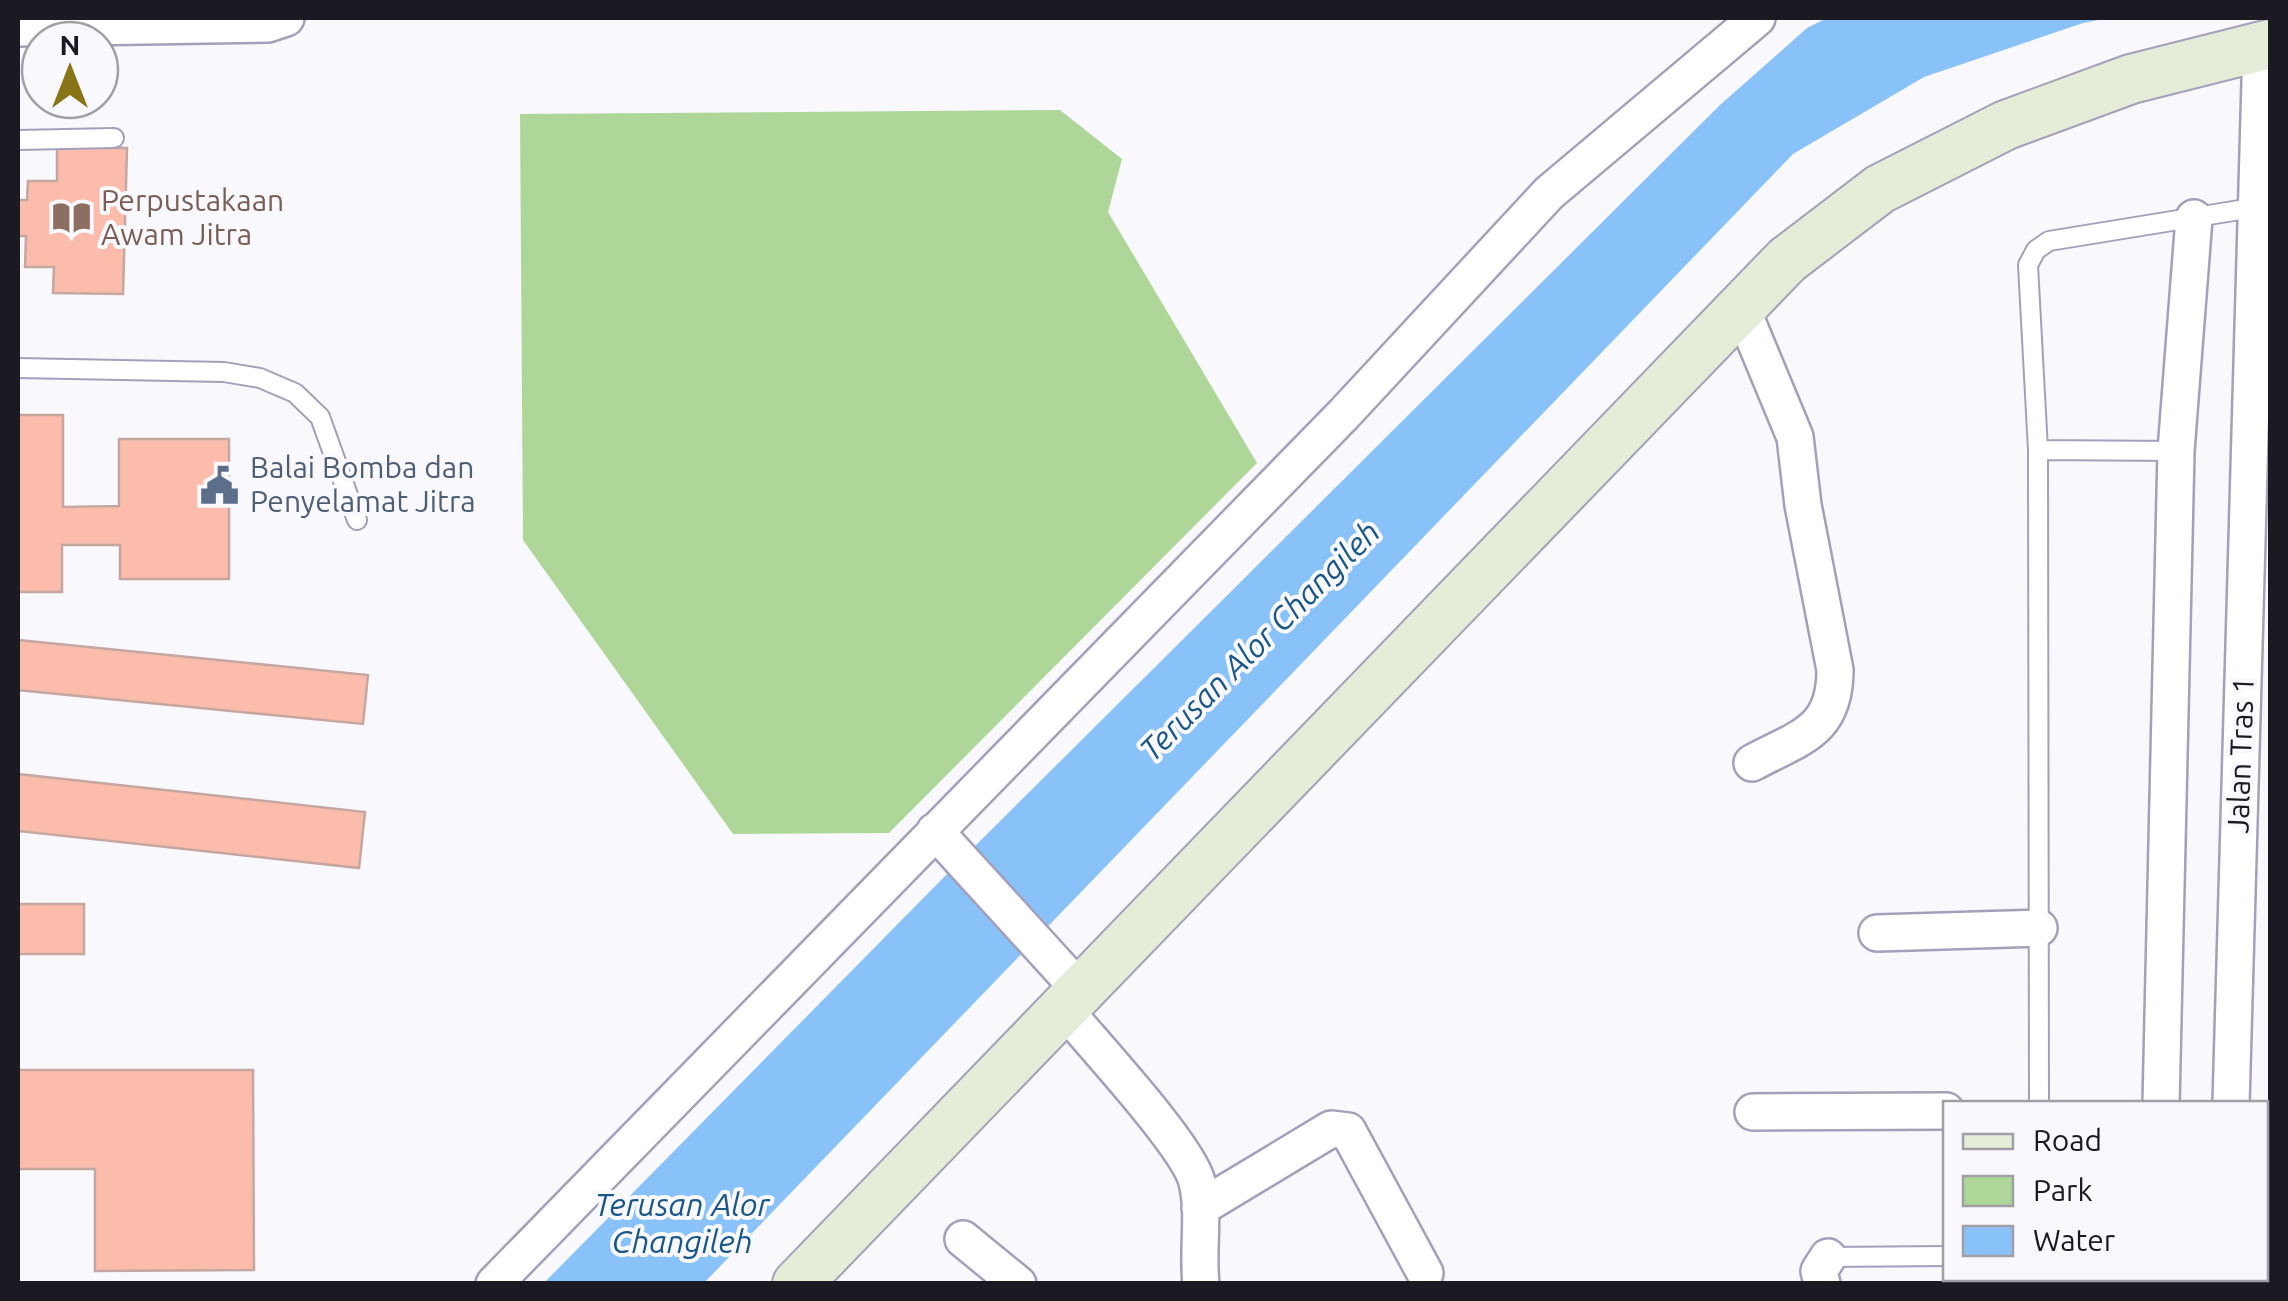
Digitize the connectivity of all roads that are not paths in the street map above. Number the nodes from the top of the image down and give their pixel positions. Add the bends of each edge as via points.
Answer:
1 (286, 18) edge
2 (1756, 18) edge
3 (18, 28) edge
4 (2266, 45) edge
5 (114, 138) dead end
6 (18, 140) edge
7 (2264, 209) edge
8 (2194, 218) junction
9 (1741, 307) junction
10 (18, 368) edge
11 (2038, 450) junction
12 (2176, 451) junction
13 (357, 520) dead end
14 (1752, 764) dead end
15 (947, 843) junction
16 (2038, 928) junction
17 (1877, 934) dead end
18 (1065, 986) junction
19 (2038, 1101) edge
20 (2160, 1101) edge
21 (2231, 1101) edge
22 (1943, 1111) edge
23 (1753, 1112) dead end
24 (1200, 1208) junction
25 (963, 1239) dead end
26 (1943, 1256) edge
27 (1825, 1270) edge
28 (1424, 1273) dead end
29 (1195, 1281) edge
30 (494, 1284) edge
31 (797, 1284) edge
32 (1018, 1284) edge

1 - 3 street via 268,24
2 - 15 street via 1549,193
4 - 7 street, Jalan Tras 1
4 - 9 street via 2131,79 2006,125 1880,189 1786,260
5 - 6 lane
7 - 8 lane
7 - 21 street, Jalan Tras 1
8 - 11 lane via 2049,241 2036,250 2028,265
8 - 12 street
9 - 14 street via 1795,438 1835,670 1826,718
9 - 18 street
10 - 13 lane via 260,378 294,394 320,417
11 - 12 lane
11 - 16 lane
12 - 20 street
15 - 18 street
15 - 30 street
16 - 17 street
16 - 19 lane
18 - 24 street via 1184,1157 1196,1178
18 - 31 street
22 - 23 street
24 - 28 street via 1331,1129 1348,1131
24 - 29 street
25 - 32 street
26 - 27 lane

